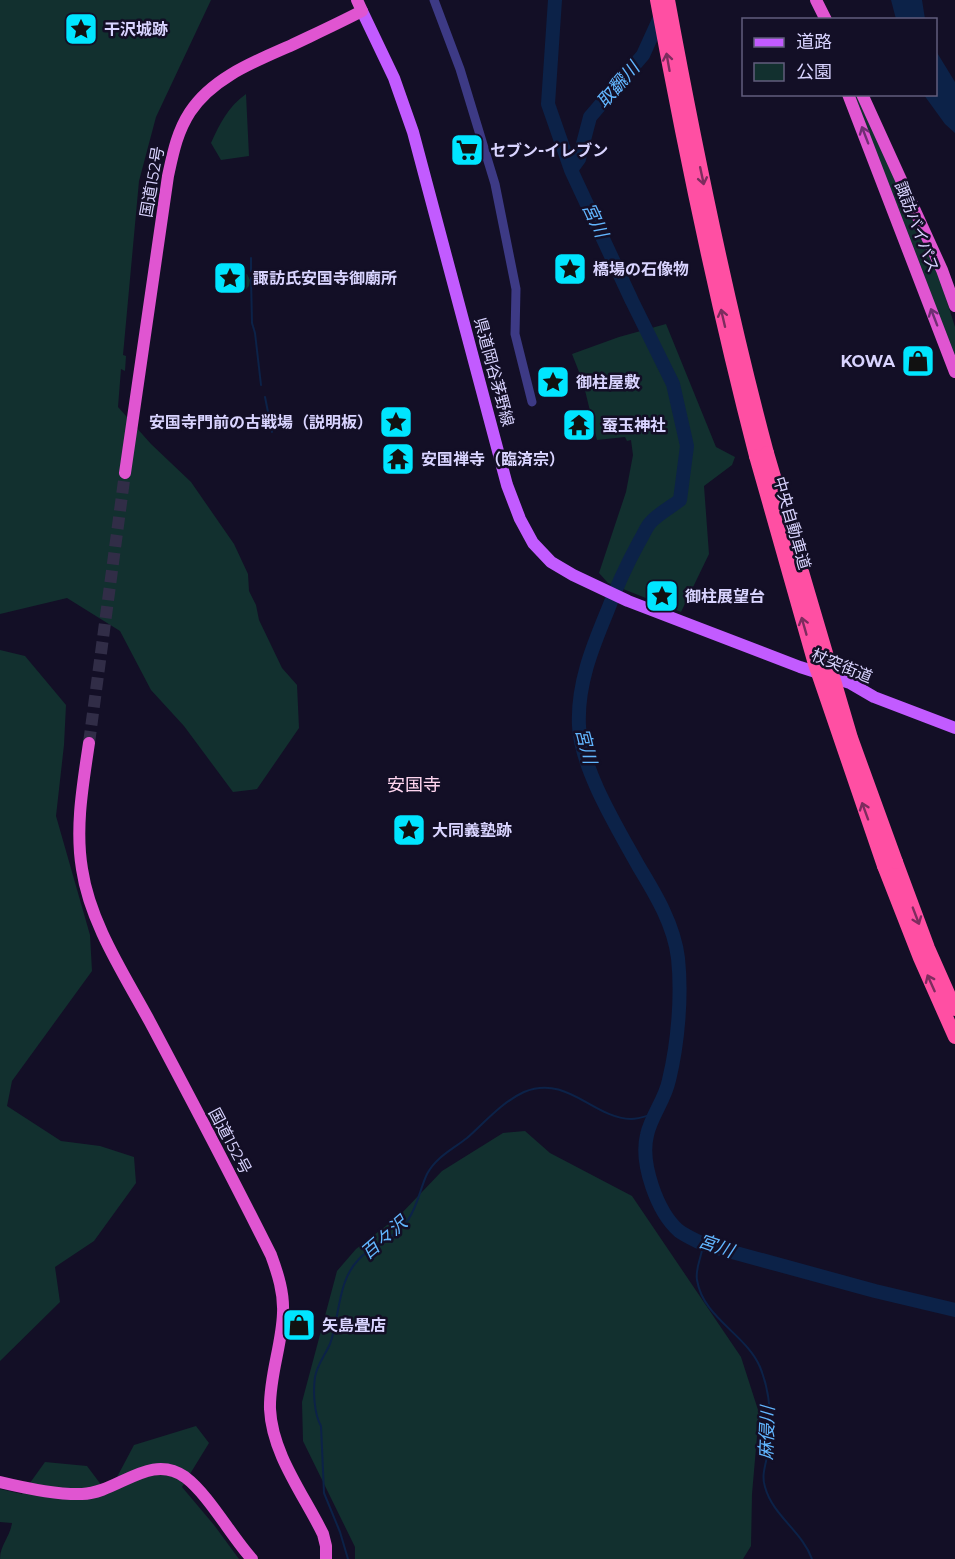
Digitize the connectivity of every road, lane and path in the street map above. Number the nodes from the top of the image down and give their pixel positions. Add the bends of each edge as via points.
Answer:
1 (434, 0) edge
2 (657, 0) edge
3 (668, 0) edge
4 (810, 0) edge
5 (816, 0) edge
6 (360, 6) edge
7 (817, 18) edge
8 (825, 18) edge
9 (849, 96) edge
10 (863, 96) edge
11 (684, 119) junction
12 (955, 306) edge
13 (955, 372) edge
14 (532, 402) dead end
15 (124, 473) tunnel mouth
16 (717, 634) joint
17 (955, 728) edge
18 (89, 743) tunnel mouth
19 (890, 864) junction
20 (955, 1009) edge
21 (955, 1037) edge
22 (0, 1482) edge
23 (252, 1559) edge
24 (326, 1559) edge

1 - 14 street via 495,184 516,289 515,334
11 -> 2 highway, 中央自動車道
3 - 11 highway, 中央自動車道
4 - 7 highway
5 - 8 highway
6 - 15 highway, 国道152号 via 223,80 200,99 183,124 174,144 168,176
6 - 16 main road, 県道岡谷茅野線 via 394,78 413,132 507,485 533,543 551,562 573,575
13 -> 9 highway, 諏訪バイパス
10 - 12 highway, 諏訪バイパス
11 - 19 highway, 中央自動車道, bridge via 749,385 761,455
16 - 17 main road, 杖突街道 via 850,683 874,697
18 - 24 highway, 国道152号 via 79,834 85,887 127,980 271,1255 281,1284 283,1311 271,1391 271,1420 284,1459 323,1534
19 -> 20 highway, 中央自動車道
21 -> 19 highway, 中央自動車道 via 920,958
22 - 23 highway via 83,1494 148,1470 176,1471 197,1488

